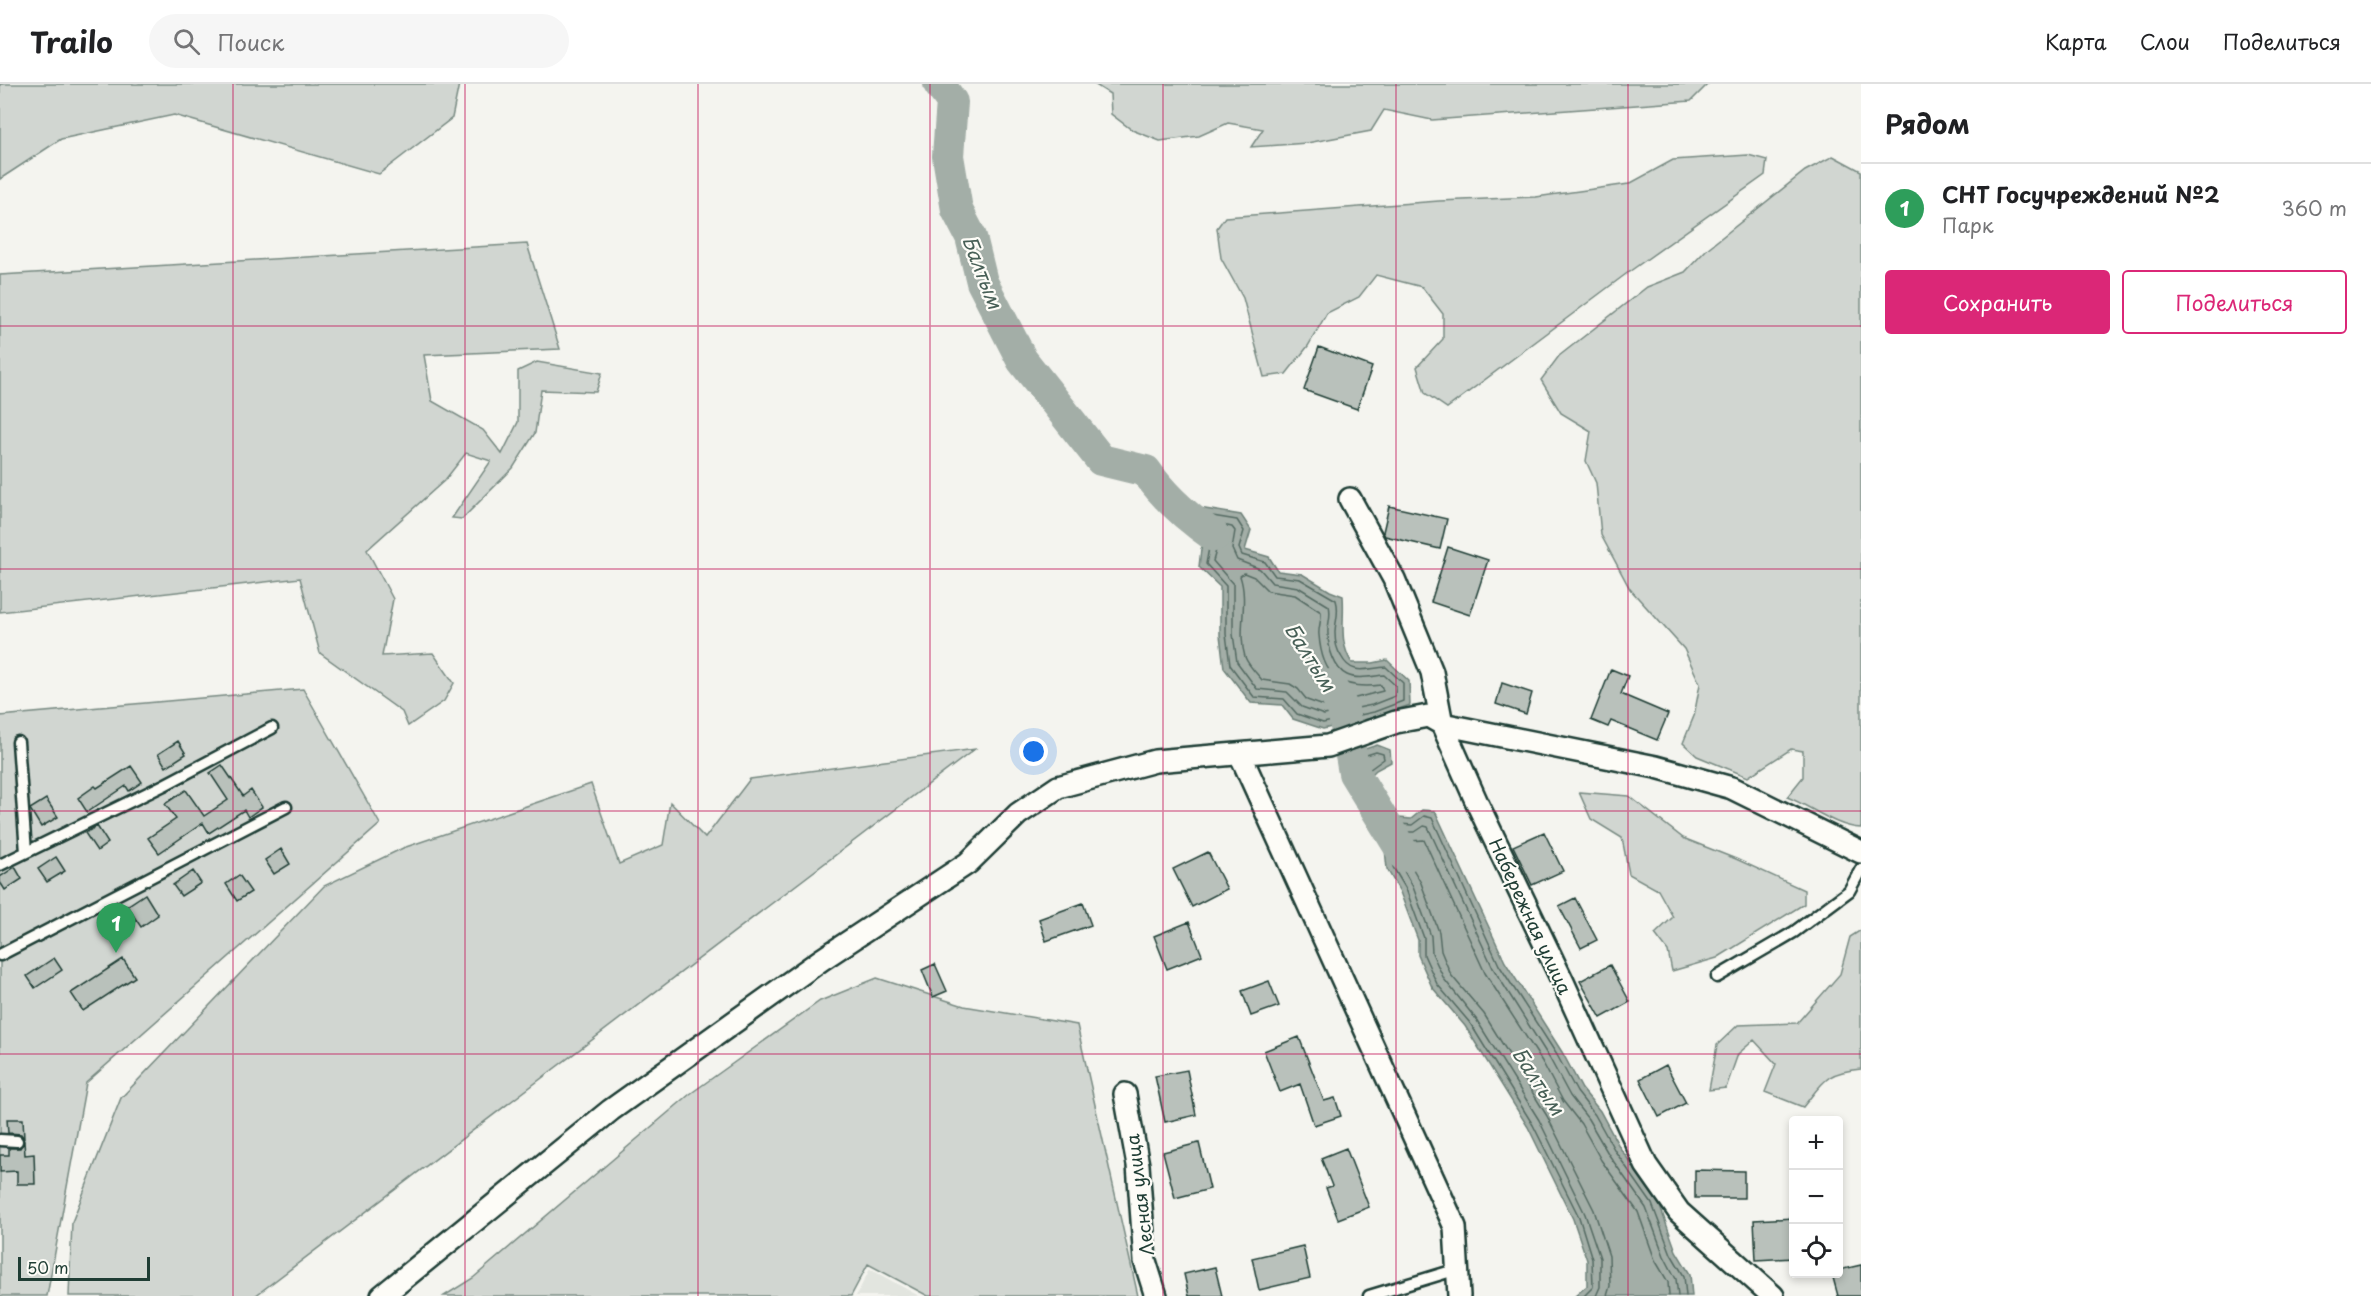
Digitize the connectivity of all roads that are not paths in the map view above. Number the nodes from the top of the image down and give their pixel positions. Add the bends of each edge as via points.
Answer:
1 (1350, 499) dead end
2 (1442, 724) junction
3 (272, 728) dead end
4 (18, 742) dead end
5 (1240, 754) junction
6 (286, 807) dead end
7 (26, 852) junction
8 (1861, 852) edge
9 (0, 865) edge
10 (1861, 869) edge
11 (0, 955) edge
12 (1717, 977) dead end
13 (1125, 1094) dead end
14 (0, 1140) edge
15 (17, 1141) dead end
16 (1458, 1269) junction
17 (382, 1296) edge
18 (1156, 1296) edge
19 (1369, 1296) edge
20 (1459, 1296) edge
21 (1773, 1296) edge

1 - 2 street, Набережная улица via 1407,610 1432,672
2 - 5 street via 1428,716 1396,722 1328,746
2 - 8 street via 1656,767 1732,788
2 - 21 street, Набережная улица via 1646,1165 1679,1212
3 - 7 lane
4 - 7 lane
5 - 16 street via 1455,1227
5 - 17 street via 1155,761 1058,787 1018,814 968,863 821,960 611,1110
6 - 11 lane
7 - 9 lane
10 - 12 lane via 1849,891 1794,932
13 - 18 street, Лесная улица via 1138,1165 1145,1261
14 - 15 lane
16 - 19 lane
16 - 20 street

